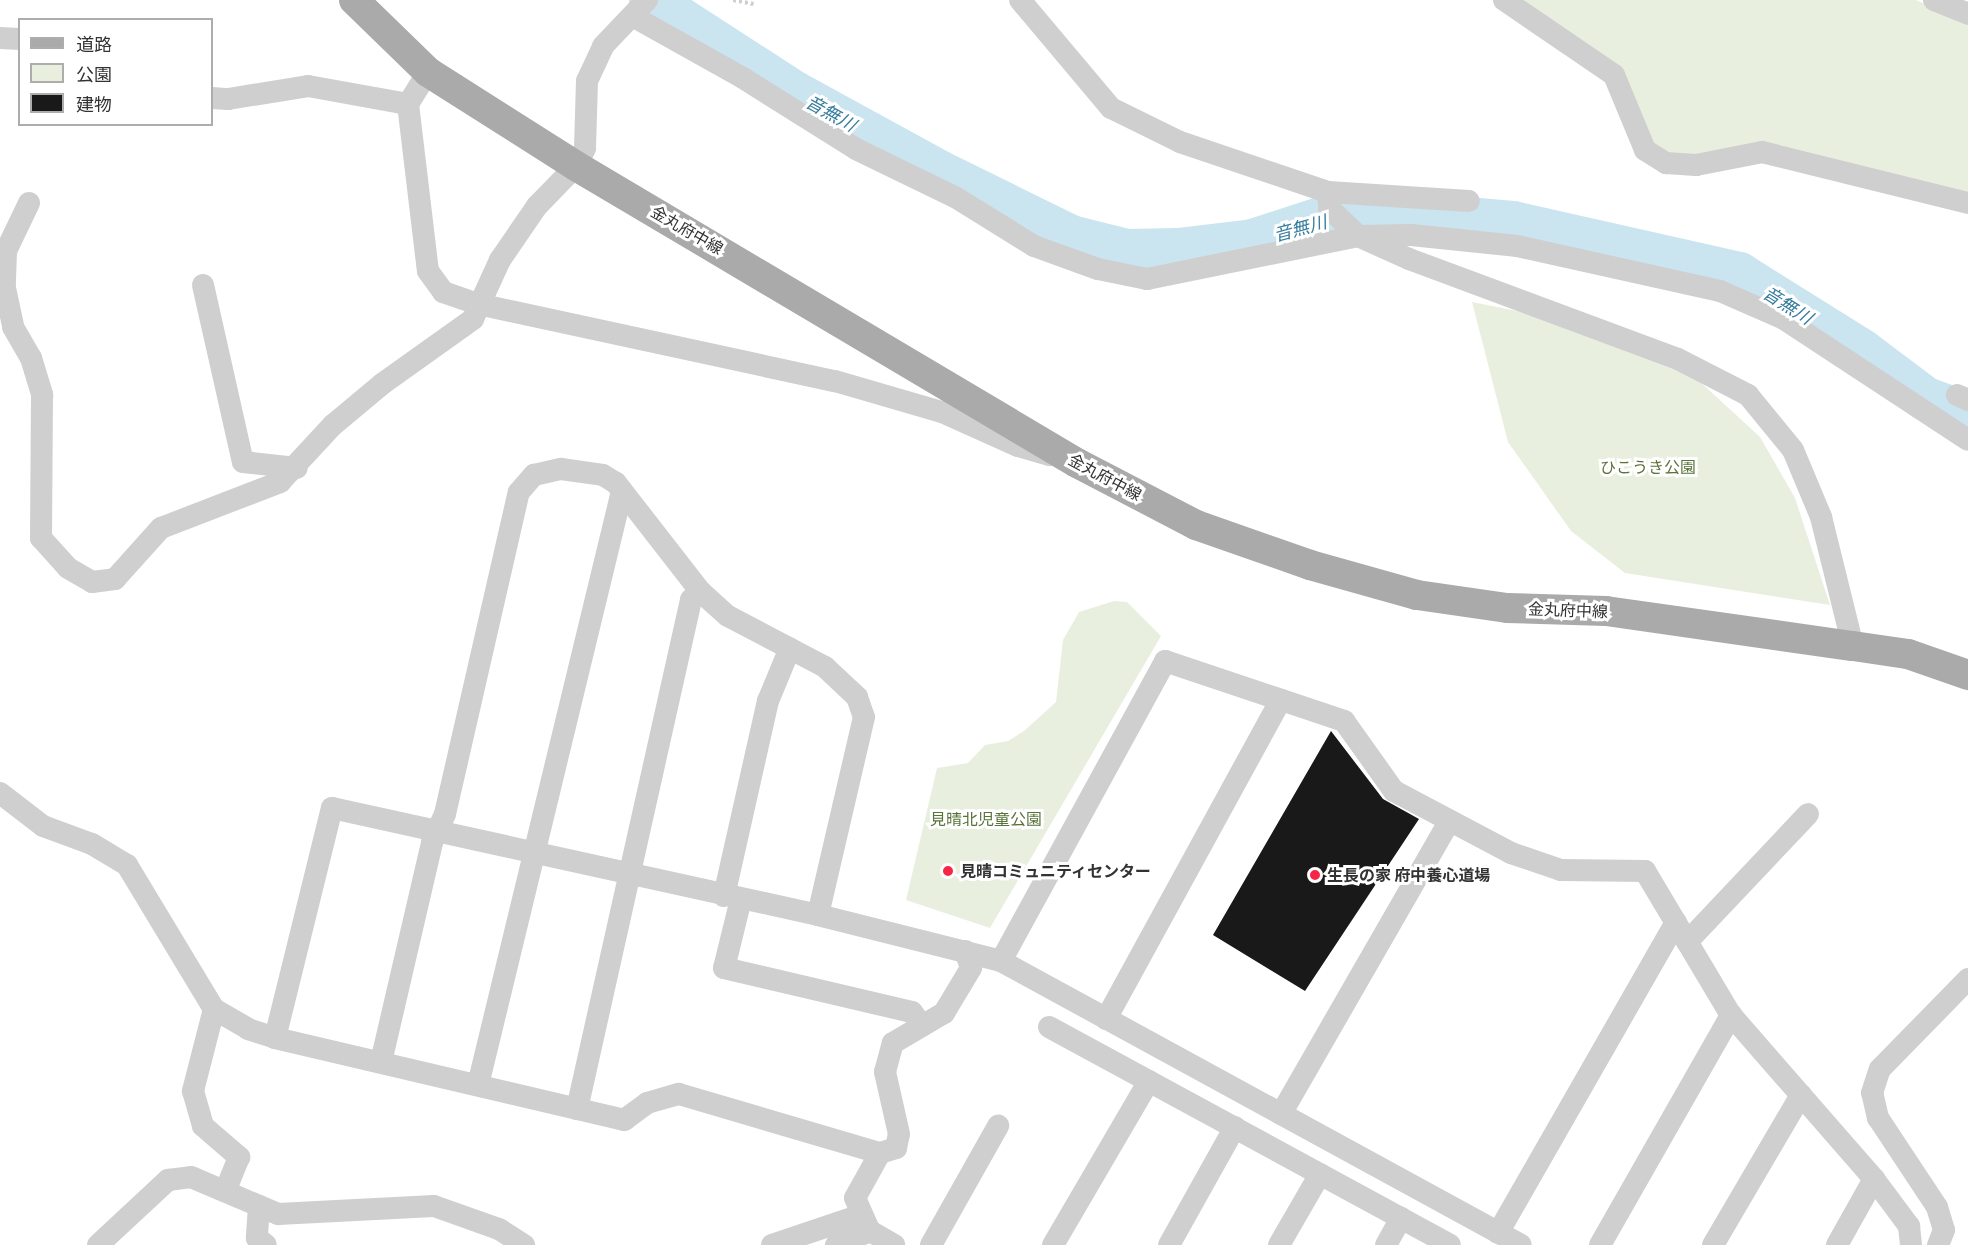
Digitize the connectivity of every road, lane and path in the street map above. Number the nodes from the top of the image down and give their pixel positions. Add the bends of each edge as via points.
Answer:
1 (354, 0) edge
2 (733, 0) edge
3 (1504, 0) edge
4 (1934, 0) edge
5 (1027, 3) edge
6 (754, 4) dead end
7 (641, 9) edge
8 (1968, 14) edge
9 (0, 38) edge
10 (18, 39) edge
11 (428, 72) junction
12 (213, 99) edge
13 (408, 104) junction
14 (576, 166) junction
15 (1328, 200) junction
16 (1469, 201) dead end
17 (29, 203) dead end
18 (1968, 203) edge
19 (1358, 236) junction
20 (203, 285) dead end
21 (478, 304) junction
22 (1968, 440) edge
23 (1077, 463) junction
24 (297, 468) junction
25 (622, 491) junction
26 (701, 592) junction
27 (1853, 646) junction
28 (790, 648) junction
29 (1968, 675) edge
30 (1281, 700) junction
31 (0, 793) edge
32 (1808, 814) dead end
33 (1448, 823) junction
34 (438, 832) junction
35 (534, 853) junction
36 (631, 874) junction
37 (732, 898) junction
38 (818, 915) junction
39 (1676, 922) junction
40 (1688, 942) junction
41 (965, 951) junction
42 (1000, 961) junction
43 (1968, 979) edge
44 (214, 1009) junction
45 (1731, 1015) junction
46 (1106, 1019) junction
47 (922, 1026) junction
48 (1048, 1027) dead end
49 (275, 1038) junction
50 (381, 1062) junction
51 (1149, 1081) junction
52 (478, 1085) junction
53 (1801, 1095) junction
54 (577, 1109) junction
55 (1281, 1114) junction
56 (998, 1126) dead end
57 (1235, 1127) junction
58 (880, 1153) junction
59 (1320, 1174) junction
60 (1874, 1179) junction
61 (225, 1191) junction
62 (259, 1206) junction
63 (1401, 1218) junction
64 (865, 1223) junction
65 (1498, 1233) junction
66 (98, 1245) edge
67 (266, 1245) edge
68 (524, 1245) edge
69 (772, 1245) edge
70 (836, 1245) edge
71 (894, 1245) edge
72 (931, 1245) edge
73 (1053, 1245) edge
74 (1169, 1245) edge
75 (1279, 1245) edge
76 (1386, 1245) edge
77 (1450, 1245) edge
78 (1521, 1245) edge
79 (1600, 1245) edge
80 (1713, 1245) edge
81 (1837, 1245) edge
82 (1911, 1245) edge
83 (1938, 1245) edge

1 - 11 main road, 金丸府中線
2 - 6 path
3 - 18 street via 1614,75 1645,150 1666,164 1696,165 1762,152
4 - 8 street
5 - 15 street via 1111,108 1180,142
7 - 14 street via 603,46 587,81 585,148
7 - 19 street via 856,149 955,197 1034,246 1098,269 1147,279
9 - 10 street
11 - 13 street
11 - 14 main road, 金丸府中線
12 - 13 street via 308,86
13 - 21 street via 428,271 443,291
14 - 21 street via 537,206 500,260
14 - 23 main road, 金丸府中線
15 - 16 street
15 - 19 street
17 - 24 street via 6,251 5,288 13,327 31,358 42,395 41,538 68,568 92,582 116,579 161,528 280,482
19 - 22 street via 1411,235 1517,246 1720,291 1784,319
19 - 27 street via 1409,259 1678,359 1748,395 1793,450 1821,517
20 - 24 street via 243,462
21 - 23 street via 835,381 942,412 1018,446
21 - 24 street via 473,319 341,418
23 - 27 main road, 金丸府中線 via 1196,525 1311,565 1417,595 1507,608 1606,611
25 - 26 street
25 - 34 street via 603,475 561,470 534,475 519,492
25 - 35 street
26 - 28 street via 728,616
26 - 36 street via 691,600
27 - 29 main road, 金丸府中線 via 1908,654
28 - 37 street via 768,701
28 - 38 street via 825,667 857,697 864,717
30 - 33 street via 1344,722 1394,791
30 - 42 street via 1165,661
30 - 46 street
31 - 44 street via 43,826 92,844 128,865
32 - 40 street
33 - 39 street via 1511,853 1561,870 1645,871
33 - 55 street
34 - 35 street
34 - 49 street via 332,808
34 - 50 street
35 - 36 street
35 - 52 street
36 - 37 street
36 - 54 street
37 - 38 street
37 - 47 street via 724,968 912,1011
38 - 41 street
39 - 40 street
39 - 65 street
40 - 45 street
41 - 42 street
41 - 47 street via 971,968 944,1013
42 - 46 street
43 - 83 street via 1880,1069 1872,1093 1878,1118 1937,1207 1944,1230
44 - 49 street via 248,1029
44 - 61 street via 193,1091 203,1126 238,1157
45 - 53 street
45 - 79 street
46 - 55 street
47 - 58 street via 893,1043 885,1072 899,1134 896,1148
48 - 51 street
49 - 50 street
50 - 52 street
51 - 57 street
51 - 73 street
52 - 54 street
53 - 60 street
53 - 80 street
54 - 58 street via 624,1120 647,1103 679,1094
55 - 65 street
56 - 72 street
57 - 59 street
57 - 74 street
58 - 64 street via 855,1198
59 - 63 street
59 - 75 street
60 - 81 street
60 - 82 street via 1909,1226
61 - 62 street
61 - 66 street via 191,1177 168,1180
62 - 67 street via 258,1238
62 - 68 street via 278,1214 434,1206 499,1229
63 - 76 street
63 - 77 street
64 - 69 street
64 - 70 street
64 - 71 street
65 - 78 street

